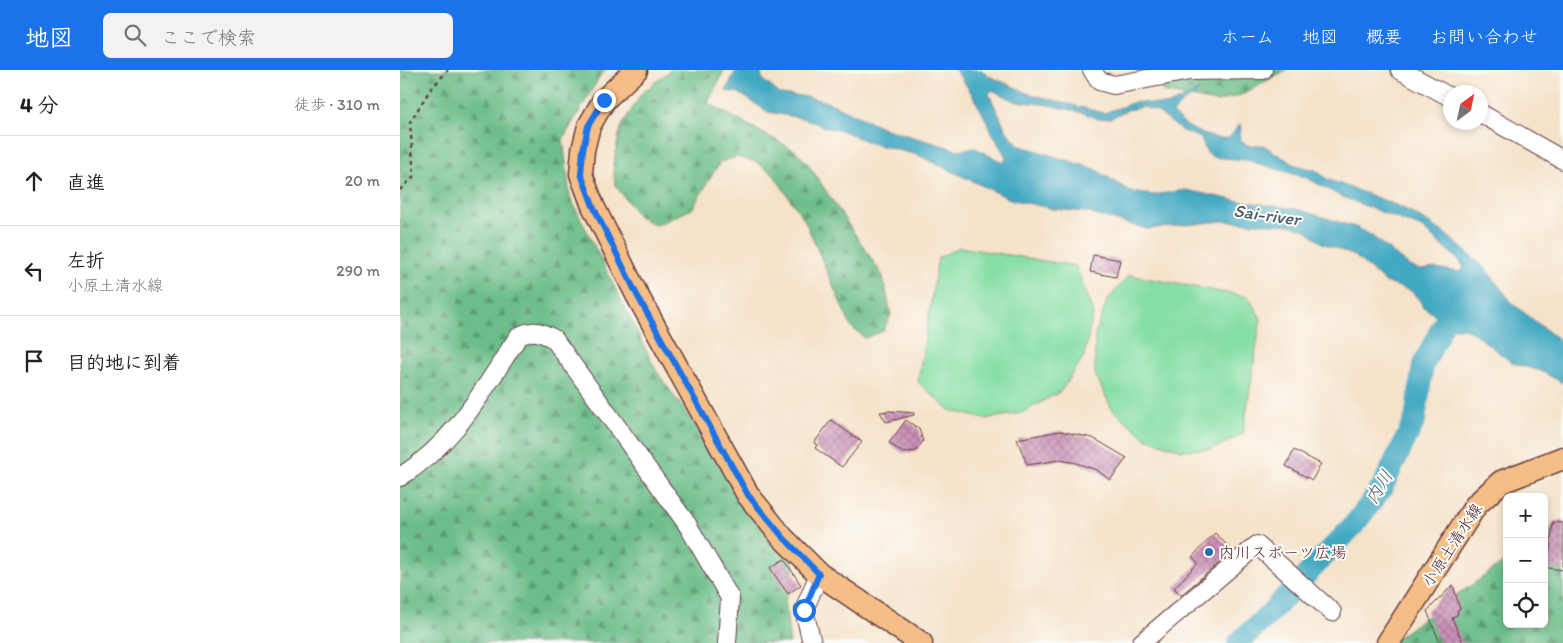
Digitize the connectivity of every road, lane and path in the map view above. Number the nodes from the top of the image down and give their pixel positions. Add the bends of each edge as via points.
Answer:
1 (448, 70) edge
2 (636, 70) edge
3 (1092, 70) edge
4 (1263, 70) edge
5 (1400, 70) edge
6 (1443, 93) edge
7 (1488, 118) edge
8 (1563, 160) edge
9 (400, 190) edge
10 (1563, 458) edge
11 (400, 478) edge
12 (819, 574) junction
13 (1332, 612) dead end
14 (912, 641) edge
15 (727, 643) edge
16 (812, 643) edge
17 (1140, 643) edge
18 (1388, 643) edge

1 - 9 path via 430,90 410,122 414,176
2 - 12 main road via 604,100 588,126 581,174 593,206 637,295 748,495
3 - 4 street via 1099,81 1114,86 1190,71
5 - 6 street
7 - 8 street
10 - 18 main road, 小原土清水線 via 1502,482 1476,505
11 - 15 street via 432,456 456,431 518,337 538,331 554,339 687,524 730,598
12 - 14 main road
12 - 16 street via 804,610
13 - 17 street via 1257,545

